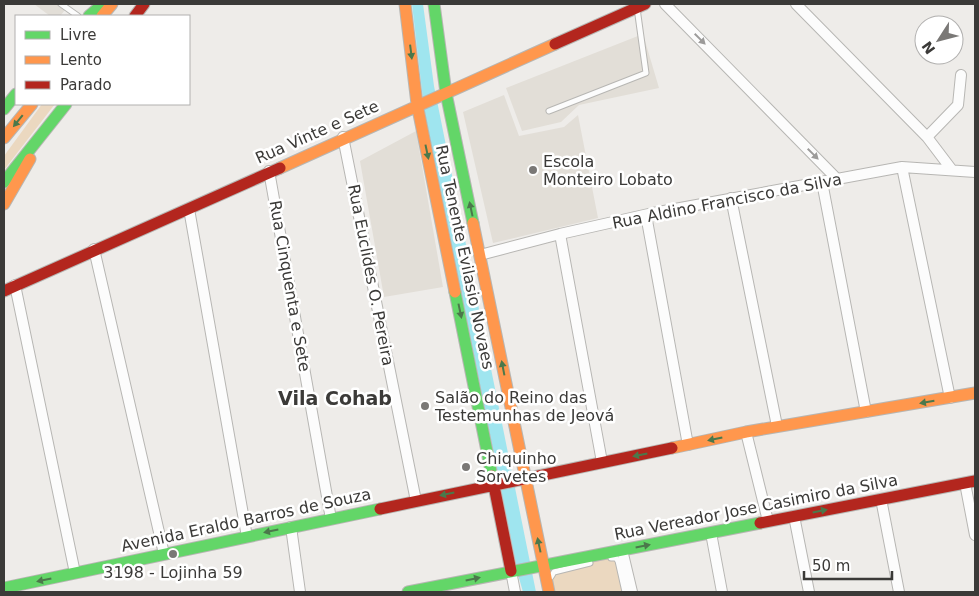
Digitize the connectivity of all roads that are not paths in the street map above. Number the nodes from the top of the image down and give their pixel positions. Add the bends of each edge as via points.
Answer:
1 (61, 4) edge
2 (103, 4) edge
3 (112, 4) edge
4 (144, 4) edge
5 (405, 4) edge
6 (434, 4) edge
7 (665, 4) edge
8 (796, 4) edge
9 (641, 6) edge
10 (77, 15) edge
11 (90, 15) edge
12 (103, 15) edge
13 (135, 15) edge
14 (961, 75) dead end
15 (442, 94) junction
16 (15, 95) edge
17 (419, 104) junction
18 (31, 105) edge
19 (65, 105) edge
20 (4, 109) edge
21 (549, 111) dead end
22 (51, 123) junction
23 (927, 137) junction
24 (4, 138) edge
25 (343, 138) junction
26 (902, 167) junction
27 (952, 170) junction
28 (269, 171) junction
29 (975, 172) edge
30 (838, 180) junction
31 (4, 182) edge
32 (822, 182) junction
33 (731, 198) junction
34 (4, 204) edge
35 (189, 209) junction
36 (646, 215) junction
37 (560, 234) junction
38 (94, 249) junction
39 (480, 255) junction
40 (15, 285) junction
41 (4, 291) edge
42 (975, 393) edge
43 (950, 398) junction
44 (866, 412) junction
45 (777, 426) junction
46 (746, 432) junction
47 (688, 445) junction
48 (602, 462) junction
49 (520, 479) junction
50 (970, 482) edge
51 (497, 484) junction
52 (881, 499) junction
53 (416, 501) junction
54 (794, 516) junction
55 (331, 519) junction
56 (768, 521) junction
57 (291, 527) junction
58 (711, 532) junction
59 (975, 535) edge
60 (247, 537) junction
61 (622, 550) junction
62 (164, 554) junction
63 (538, 567) junction
64 (514, 571) junction
65 (75, 573) junction
66 (4, 588) edge
67 (424, 591) edge
68 (300, 592) edge
69 (408, 592) edge
70 (515, 592) edge
71 (549, 592) edge
72 (554, 592) edge
73 (625, 592) edge
74 (632, 592) edge
75 (722, 592) edge
76 (809, 592) edge
77 (899, 592) edge

1 - 10 lane
2 - 11 main road
3 - 12 main road
4 - 13 main road
5 -> 17 main road, Rua Tenente Evilasio Novaes
6 - 15 main road
7 -> 30 street
8 - 23 street
9 - 15 main road, Rua Vinte e Sete
9 - 21 lane via 646,73
14 - 23 street via 958,105
15 - 17 main road, Rua Vinte e Sete
39 -> 15 main road
16 - 20 main road
17 - 25 main road, Rua Vinte e Sete
17 -> 51 main road, Rua Tenente Evilasio Novaes
18 -> 24 main road
19 - 22 main road
22 - 31 main road
22 - 34 main road
23 - 27 street
25 - 28 main road, Rua Vinte e Sete
25 - 53 street, Rua Euclides O. Pereira
26 - 27 street, Rua Aldino Francisco da Silva
26 - 30 street, Rua Aldino Francisco da Silva
26 - 43 street
27 - 29 street, Rua Aldino Francisco da Silva
28 - 35 main road, Rua Vinte e Sete
28 - 55 street, Rua Cinquenta e Sete
30 - 32 street, Rua Aldino Francisco da Silva
32 - 33 street, Rua Aldino Francisco da Silva
32 - 44 street
33 - 36 street, Rua Aldino Francisco da Silva
33 - 45 street
35 - 38 main road, Rua Vinte e Sete
35 - 60 street
36 - 37 street, Rua Aldino Francisco da Silva
36 - 47 street
37 - 39 street, Rua Aldino Francisco da Silva
37 - 48 street
38 - 40 main road, Rua Vinte e Sete
38 - 62 street
49 -> 39 main road
40 - 41 main road, Rua Vinte e Sete
40 - 65 street
42 - 43 main road
43 -> 44 main road
44 - 45 main road
45 - 46 main road
46 -> 47 main road
46 - 56 street
47 -> 48 main road, Avenida Eraldo Barros de Souza
48 - 49 main road, Avenida Eraldo Barros de Souza
49 - 51 main road, Avenida Eraldo Barros de Souza
63 -> 49 main road
50 - 52 main road, Rua Vereador Jose Casimiro da Silva
50 - 59 street
51 -> 53 main road, Avenida Eraldo Barros de Souza
51 - 64 main road, Rua Tenente Evilasio Novaes
54 -> 52 main road, Rua Vereador Jose Casimiro da Silva
52 - 77 street
53 - 55 main road, Avenida Eraldo Barros de Souza
54 - 56 main road, Rua Vereador Jose Casimiro da Silva
54 - 76 street
55 - 57 main road, Avenida Eraldo Barros de Souza
56 - 58 main road, Rua Vereador Jose Casimiro da Silva
57 -> 60 main road, Avenida Eraldo Barros de Souza
57 - 68 street
61 -> 58 main road, Rua Vereador Jose Casimiro da Silva
58 - 75 street
60 - 62 main road, Avenida Eraldo Barros de Souza
61 - 63 main road, Rua Vereador Jose Casimiro da Silva
61 - 74 street
62 - 65 main road, Avenida Eraldo Barros de Souza
63 - 64 main road, Rua Vereador Jose Casimiro da Silva
63 - 71 main road
67 -> 64 main road, Rua Vereador Jose Casimiro da Silva
64 - 70 street, Rua Tenente Evilasio Novaes
65 -> 66 main road, Avenida Eraldo Barros de Souza
67 - 69 main road, Rua Vereador Jose Casimiro da Silva
72 - 73 lane via 551,576 554,572 614,558 618,561

